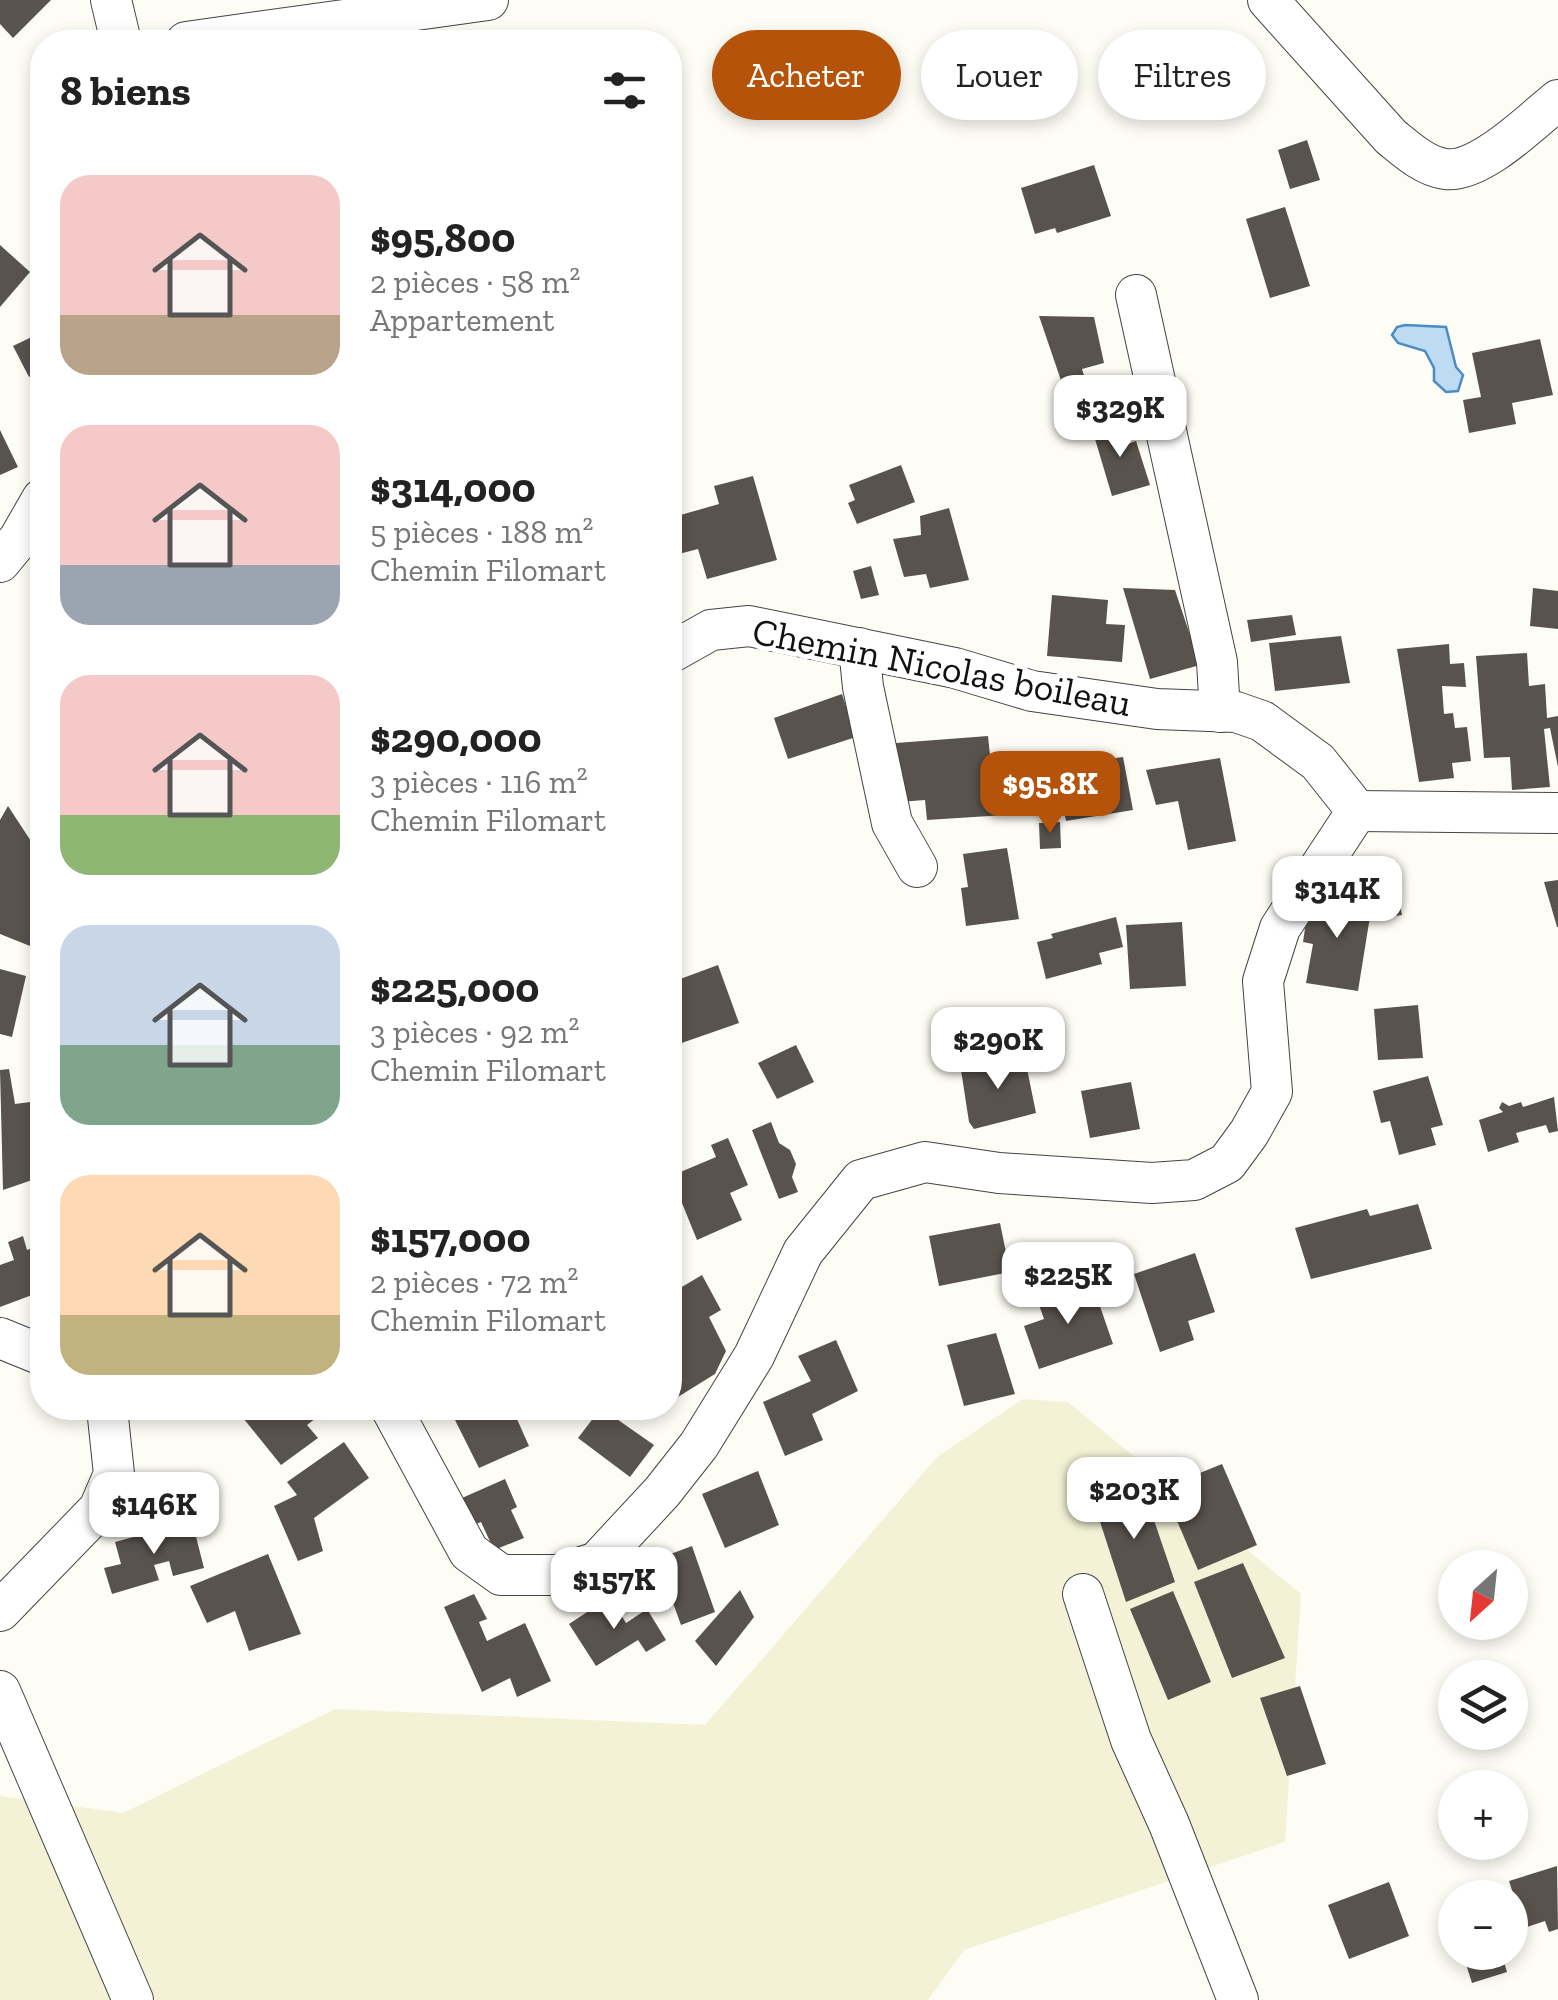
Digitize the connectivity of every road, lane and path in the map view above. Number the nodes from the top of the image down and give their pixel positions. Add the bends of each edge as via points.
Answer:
1 (112, 0) edge
2 (488, 0) edge
3 (1268, 0) edge
4 (314, 13) edge
5 (118, 30) edge
6 (239, 30) edge
7 (1558, 100) edge
8 (1136, 295) dead end
9 (30, 521) edge
10 (0, 562) edge
11 (682, 646) edge
12 (860, 648) junction
13 (1220, 712) junction
14 (1357, 811) junction
15 (1558, 813) edge
16 (917, 867) dead end
17 (0, 1338) edge
18 (30, 1350) edge
19 (108, 1420) edge
20 (398, 1420) edge
21 (1083, 1594) dead end
22 (0, 1611) edge
23 (0, 1691) edge
24 (133, 2000) edge
25 (1238, 2000) edge

1 - 5 street
2 - 4 street
3 - 7 street via 1391,136 1414,156 1445,169 1484,158
4 - 6 street
8 - 13 street via 1216,662
9 - 10 street
11 - 12 street, Chemin Nicolas boileau via 711,630 749,626
12 - 13 street, Chemin Nicolas boileau via 1032,691
12 - 16 street via 892,822
13 - 14 street, Chemin Nicolas boileau via 1262,721 1318,762
14 - 15 street
14 - 20 street via 1280,928 1264,982 1272,1092 1227,1163 1194,1180 1152,1183 924,1162 862,1180 803,1252 754,1356 700,1445 597,1562 558,1575 501,1575 469,1552
17 - 18 street
19 - 22 street via 114,1474 99,1509
21 - 25 street via 1132,1740
23 - 24 street

